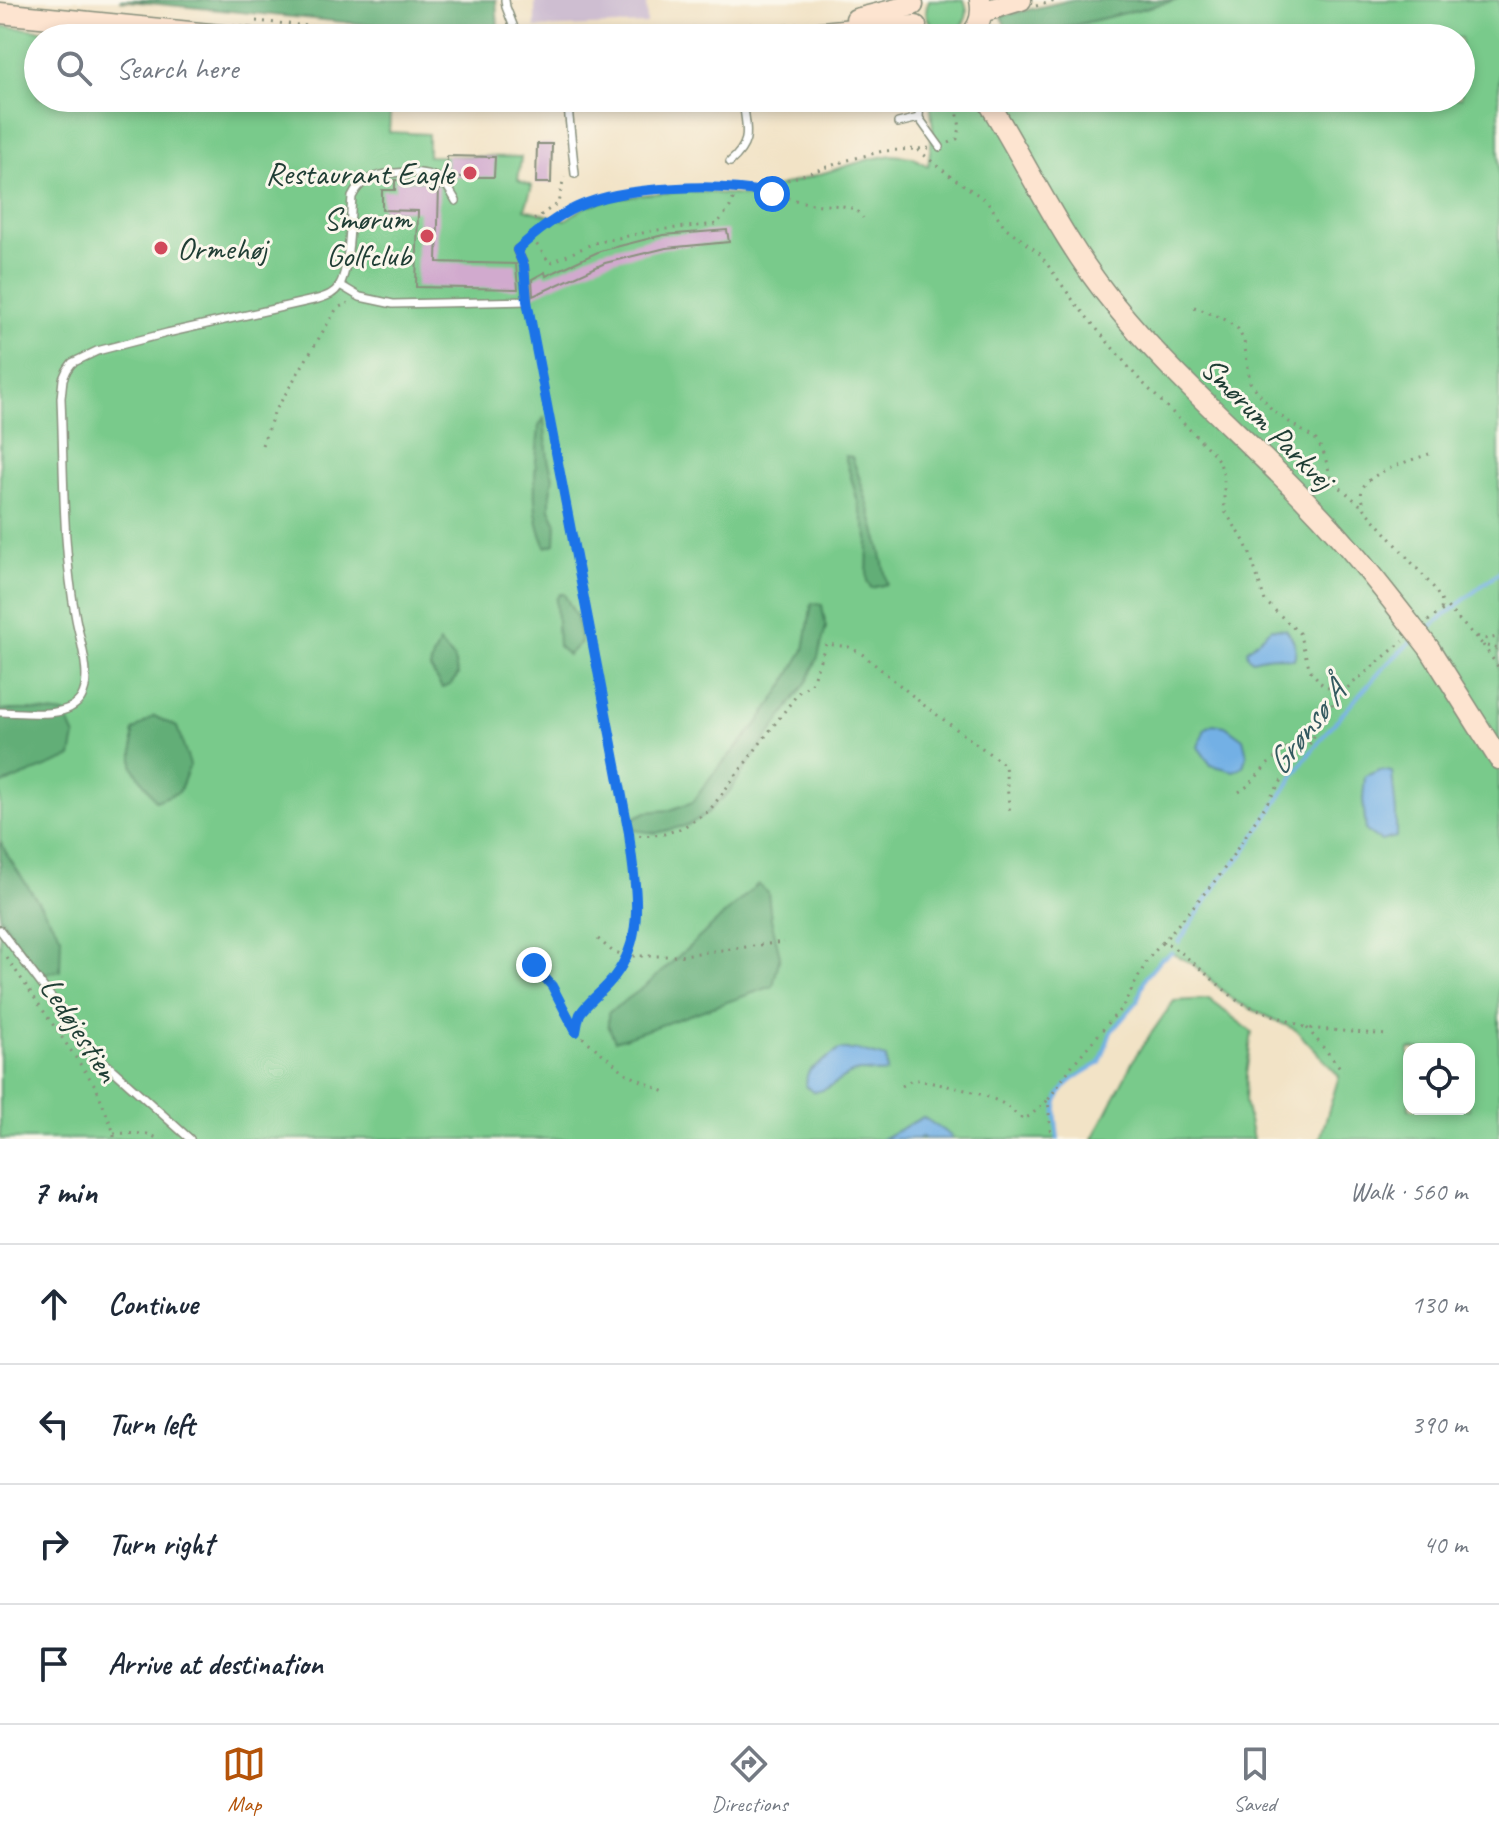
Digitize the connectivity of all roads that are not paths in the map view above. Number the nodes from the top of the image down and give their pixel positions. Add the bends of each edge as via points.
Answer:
1 (505, 0) edge
2 (1021, 0) edge
3 (914, 2) edge
4 (981, 6) edge
5 (0, 13) edge
6 (170, 24) edge
7 (513, 24) edge
8 (834, 24) edge
9 (918, 24) edge
10 (568, 112) edge
11 (744, 112) edge
12 (919, 112) edge
13 (994, 112) edge
14 (998, 112) edge
15 (919, 118) junction
16 (898, 123) dead end
17 (1002, 125) junction
18 (940, 147) road end
19 (730, 162) dead end
20 (575, 174) dead end
21 (456, 201) dead end
22 (517, 250) road end
23 (340, 285) junction
24 (0, 712) edge
25 (1499, 759) edge
26 (0, 930) edge
27 (190, 1139) edge

1 - 7 lane
2 - 4 street
3 - 8 street
3 - 9 street
5 - 6 street
10 - 20 lane
11 - 19 lane via 744,150
12 - 15 lane
13 - 17 street, Smørum Parkvej
14 - 17 street, Smørum Parkvej
15 - 16 lane
15 - 18 lane
17 - 25 street, Smørum Parkvej, bridge via 1063,234 1113,303 1372,575 1429,648
21 - 23 lane via 442,180 428,174 396,172 366,180 352,197
22 - 23 lane via 527,301 393,304 360,297
23 - 24 lane via 318,299 97,351 72,363 61,398 68,564 86,676 82,697 60,713
26 - 27 lane via 93,1052

